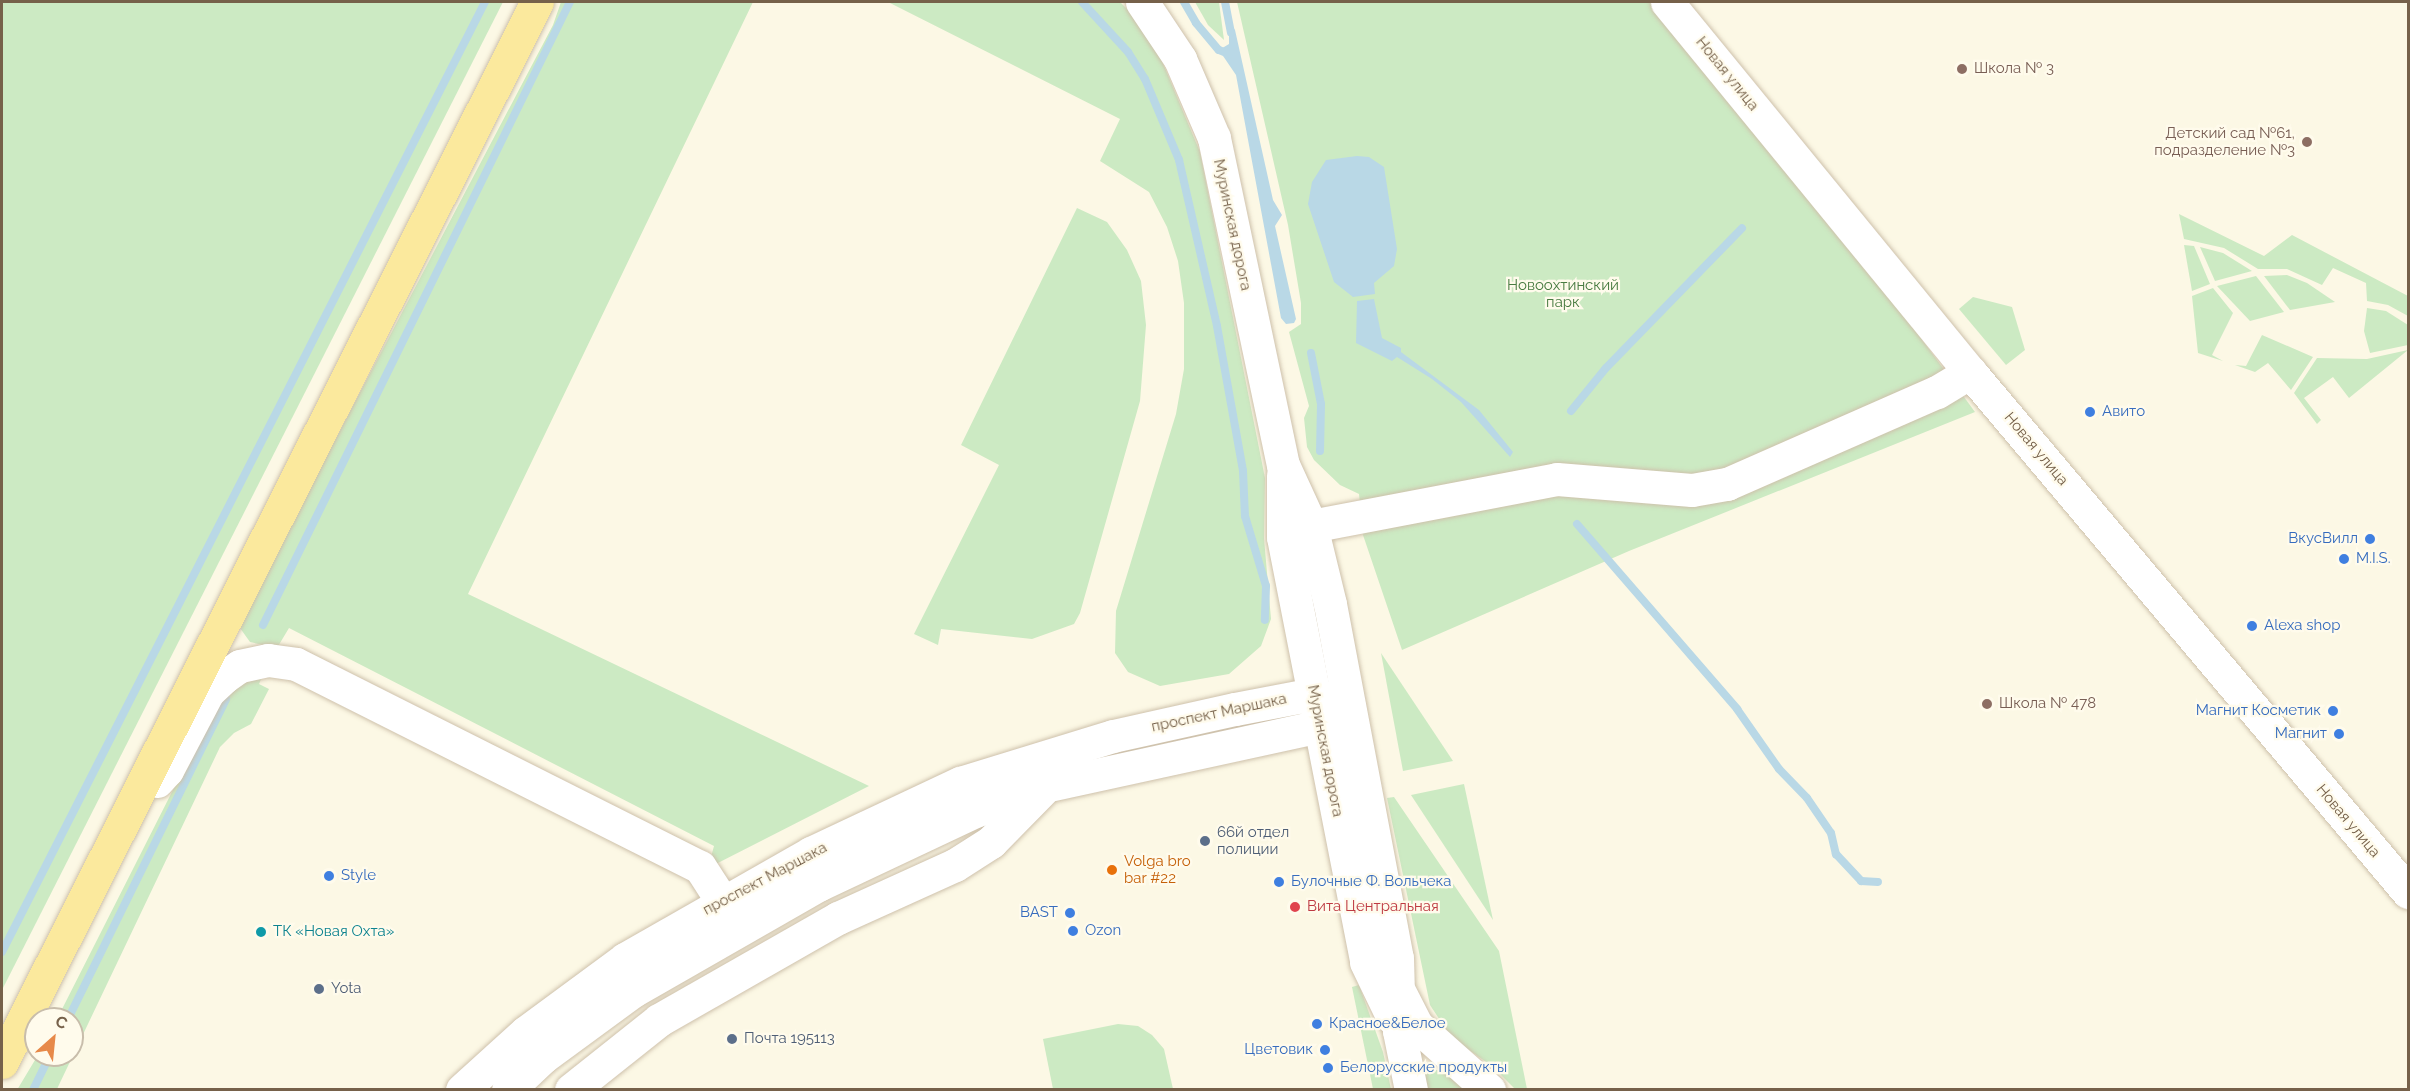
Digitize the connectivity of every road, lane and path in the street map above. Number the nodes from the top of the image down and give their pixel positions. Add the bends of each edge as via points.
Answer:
1 (519, 2) edge
2 (537, 2) edge
3 (1142, 2) edge
4 (1667, 2) edge
5 (1970, 372) junction
6 (1284, 465) junction
7 (1311, 526) junction
8 (1314, 694) junction
9 (1348, 704) junction
10 (1320, 726) junction
11 (1045, 786) junction
12 (134, 805) junction
13 (2409, 892) edge
14 (722, 901) junction
15 (1398, 988) junction
16 (2, 1030) edge
17 (1399, 1031) junction
18 (2, 1062) edge
19 (462, 1089) edge
20 (508, 1089) edge
21 (571, 1089) edge
22 (1411, 1089) edge
23 (1489, 1089) edge

1 - 16 main road
2 - 12 main road
3 - 6 street, Муринская дорога via 1180,59 1214,138
4 - 5 street, Новая улица
5 - 7 street via 1937,392 1727,484 1692,490 1557,479
5 - 13 street, Новая улица
6 - 7 street, Муринская дорога
6 - 8 street, Муринская дорога via 1283,537
7 - 9 street, Муринская дорога
8 - 9 street, проспект Маршака
8 - 10 street, Муринская дорога
8 - 14 street, проспект Маршака via 1113,736 960,783 811,853
9 - 10 street, проспект Маршака
9 - 15 street, Муринская дорога via 1397,958
10 - 11 street, проспект Маршака
10 - 17 street, Муринская дорога via 1366,962
11 - 20 street, проспект Маршака via 975,811 818,885 633,991
11 - 21 street via 991,842 955,865 838,918 659,1020
12 - 14 street via 167,770 208,692 240,666 268,660 296,664 700,867
12 - 18 main road
14 - 19 street, проспект Маршака via 625,959 526,1032
15 - 17 street, Муринская дорога
15 - 23 street via 1416,1025
17 - 22 street, Муринская дорога

